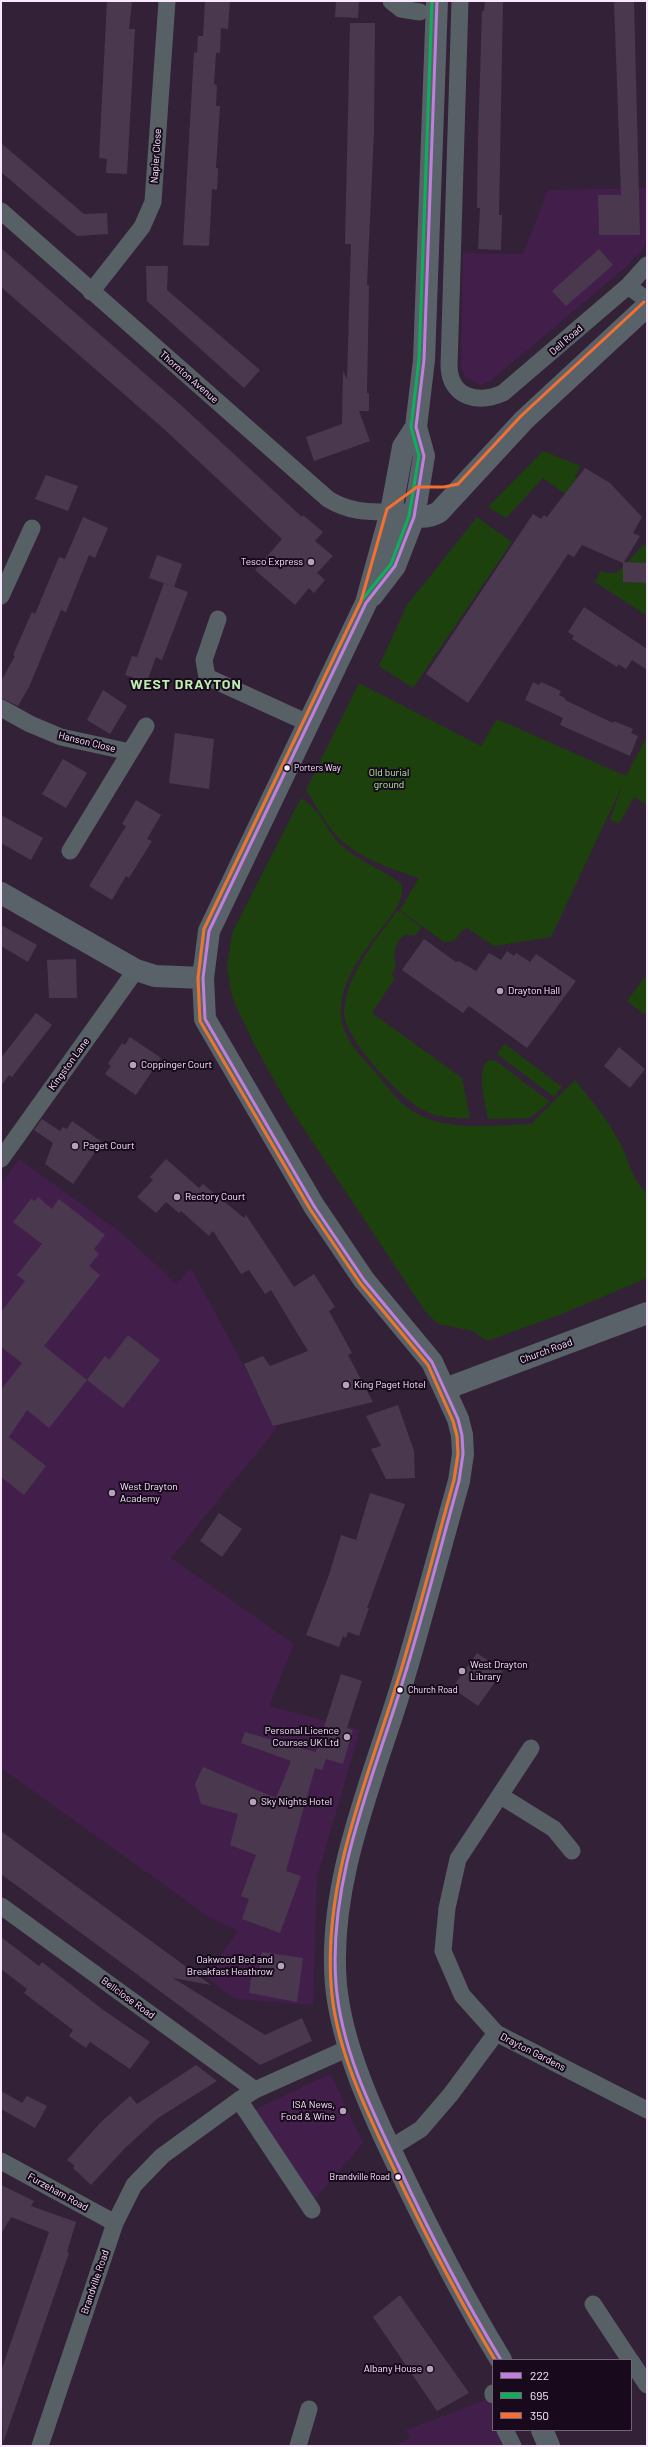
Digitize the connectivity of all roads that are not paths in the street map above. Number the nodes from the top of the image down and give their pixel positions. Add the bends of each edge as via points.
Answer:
1 (167, 1) edge
2 (390, 1) edge
3 (460, 1) edge
4 (429, 6) edge
5 (1, 211) edge
6 (647, 265) edge
7 (628, 286) junction
8 (91, 292) junction
9 (647, 300) edge
10 (647, 306) edge
11 (416, 427) junction
12 (461, 488) junction
13 (419, 492) junction
14 (391, 512) junction
15 (414, 517) junction
16 (32, 528) dead end
17 (1, 596) edge
18 (366, 603) junction
19 (218, 619) dead end
20 (1, 708) edge
21 (308, 723) junction
22 (146, 726) dead end
23 (130, 752) junction
24 (70, 851) dead end
25 (1, 893) edge
26 (136, 970) junction
27 (203, 978) junction
28 (1, 1159) edge
29 (647, 1313) edge
30 (445, 1389) junction
31 (531, 1748) dead end
32 (501, 1796) junction
33 (572, 1851) dead end
34 (1, 1906) edge
35 (496, 2033) junction
36 (351, 2047) junction
37 (255, 2090) junction
38 (239, 2100) junction
39 (647, 2110) edge
40 (389, 2149) junction
41 (1, 2161) edge
42 (312, 2210) dead end
43 (115, 2223) junction
44 (592, 2304) dead end
45 (500, 2359) edge
46 (630, 2359) edge
47 (632, 2362) edge
48 (647, 2385) edge
49 (309, 2409) dead end
50 (506, 2431) edge
51 (542, 2431) edge
52 (40, 2446) edge
53 (298, 2446) edge
54 (513, 2446) edge
55 (549, 2446) edge

1 - 8 street, Napier Close via 153,202 142,227
2 - 4 street via 401,9
3 - 7 street, Dell Road via 450,378 457,389 479,400 503,393
4 - 11 street via 423,366
5 - 8 street, Thornton Avenue
6 - 7 street, Dell Road
7 - 9 street
8 - 14 street, Thornton Avenue via 328,499 344,508 362,513
10 - 12 street via 524,420
11 - 13 street via 424,452
11 - 14 street via 404,447
12 - 13 street via 445,492
12 - 15 street via 439,512 431,516
13 - 14 street
13 - 15 street
14 - 15 street
14 - 18 street
15 - 18 street via 395,566
16 - 17 street
18 - 21 street
19 - 21 street via 204,660 207,677
20 - 23 street, Hanson Close via 30,724 61,736
21 - 27 street via 209,932
22 - 23 street, Hanson Close
23 - 24 street, Hanson Close
25 - 26 street
26 - 27 street via 155,976
26 - 28 street, Kingston Lane
27 - 30 street via 205,1019 314,1206 364,1280 432,1362
29 - 30 street, Church Road
30 - 36 street via 462,1435 464,1454 459,1482 401,1685 356,1823 337,1922 336,1986
31 - 32 street
32 - 33 street via 554,1829
32 - 35 street via 458,1860 447,1908 443,1951 462,1995
34 - 37 street, Bellclose Road
35 - 39 street, Drayton Gardens
35 - 40 street, Drayton Gardens via 451,2094 421,2129
36 - 37 street, Brandville Road
36 - 40 street via 361,2081
37 - 38 street, Brandville Road
38 - 42 street
38 - 43 street, Brandville Road via 162,2156 147,2170 134,2185
40 - 45 street via 456,2282
41 - 43 street, Furzeham Road
43 - 52 street, Brandville Road
44 - 46 street
47 - 48 street
49 - 53 street
50 - 54 street
51 - 55 street

